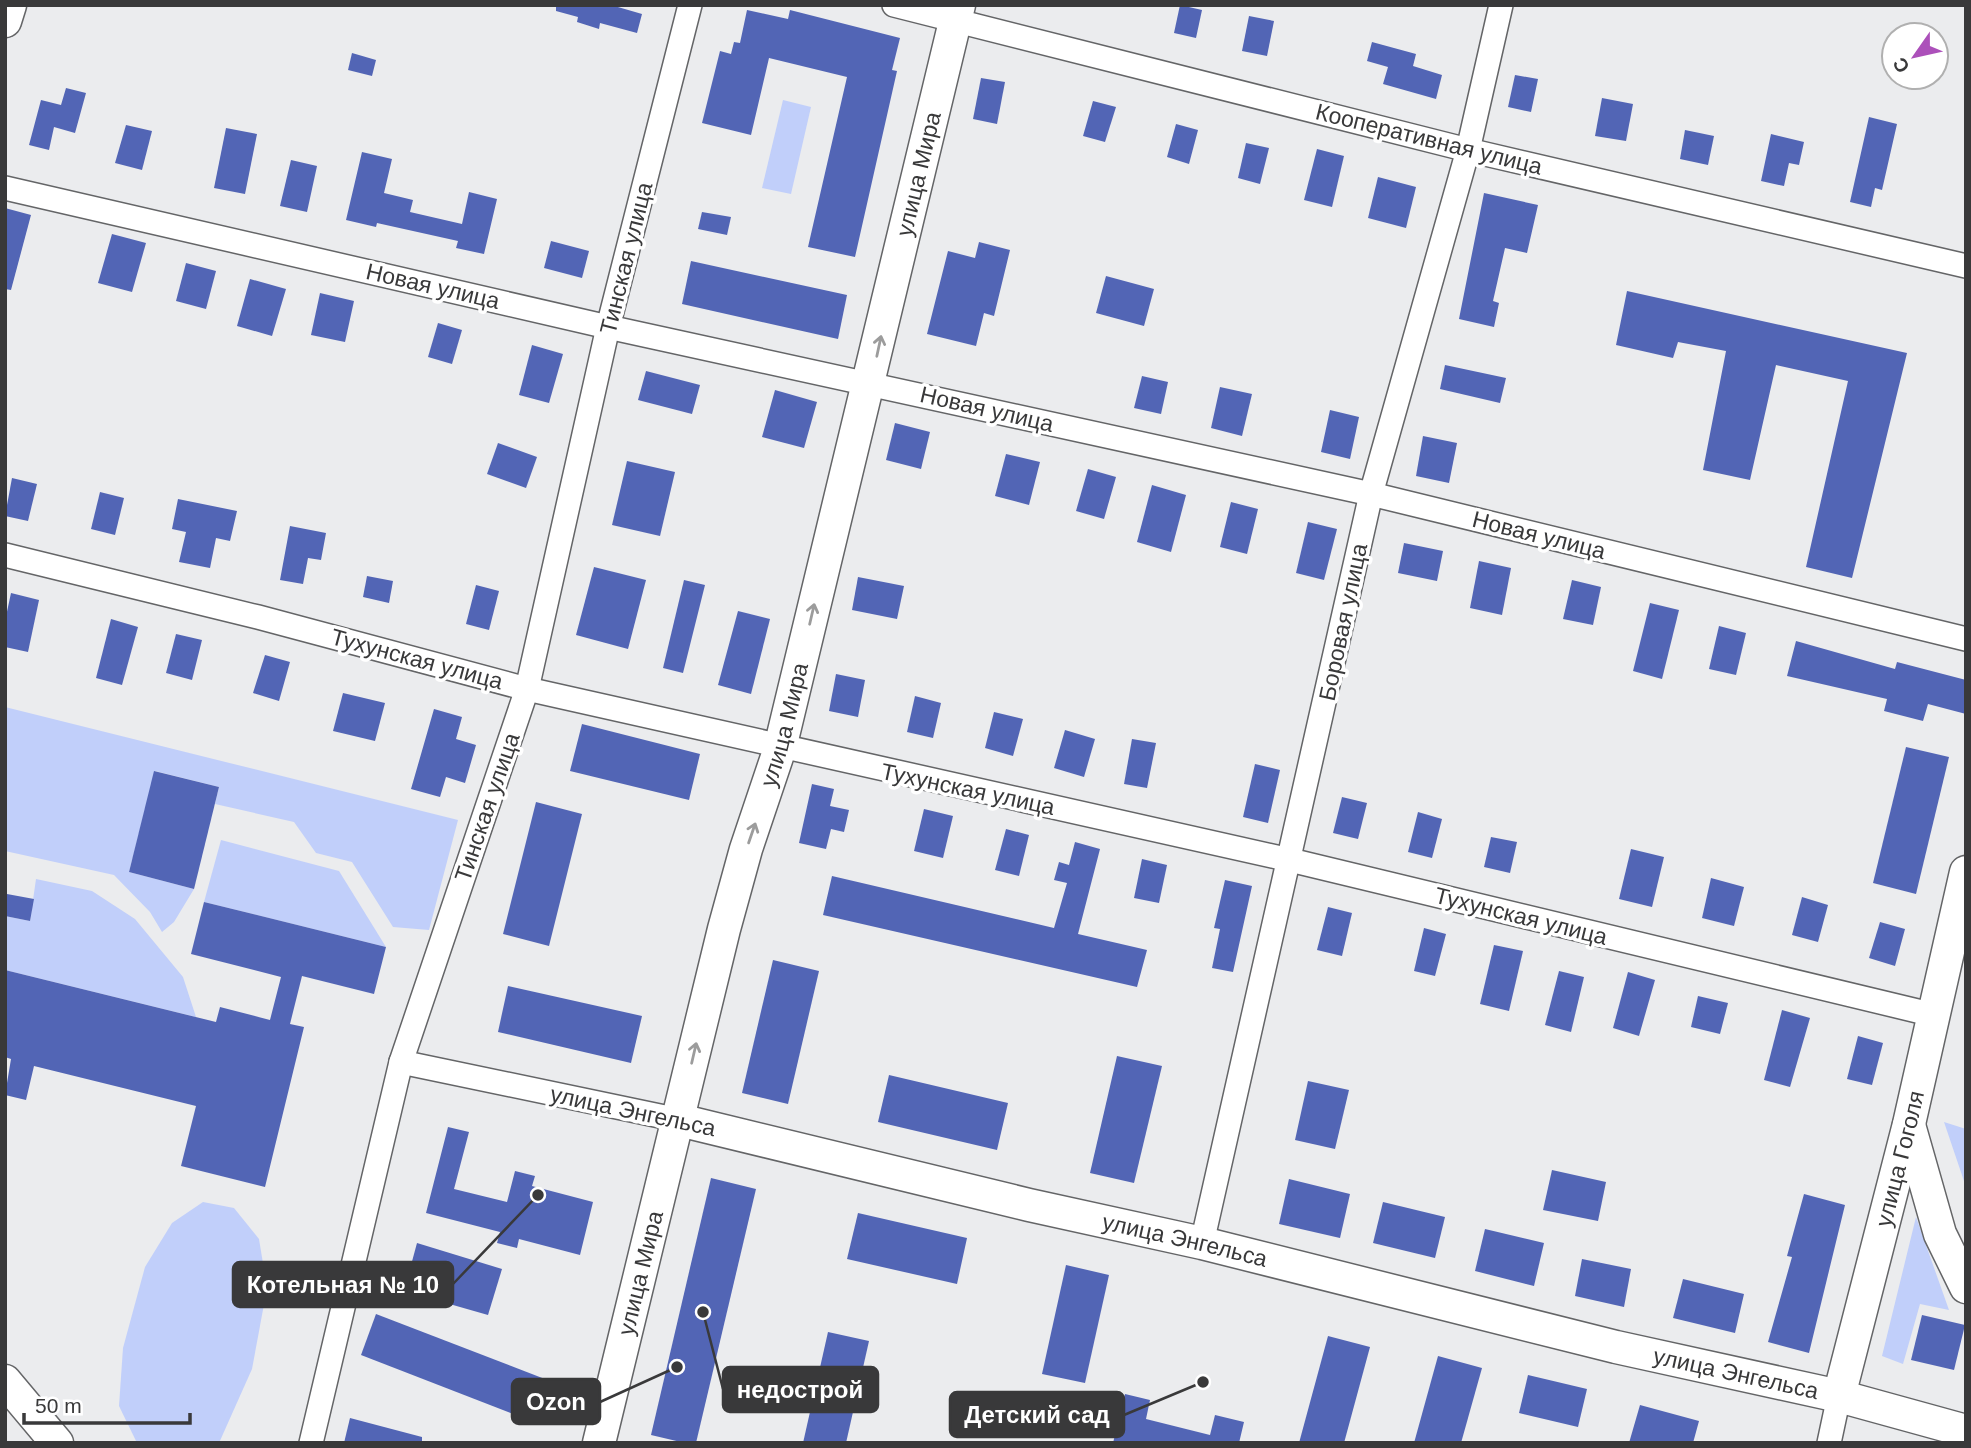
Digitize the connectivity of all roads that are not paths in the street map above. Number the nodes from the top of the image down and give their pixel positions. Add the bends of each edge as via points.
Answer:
1 (10, 5) edge
2 (690, 5) edge
3 (894, 5) edge
4 (1501, 5) edge
5 (958, 13) edge
6 (5, 21) edge
7 (1468, 150) junction
8 (5, 187) edge
9 (1966, 266) edge
10 (608, 327) junction
11 (871, 383) junction
12 (1371, 494) junction
13 (5, 555) edge
14 (1966, 639) edge
15 (527, 689) junction
16 (780, 748) junction
17 (1290, 860) junction
18 (1966, 872) edge
19 (1934, 1015) junction
20 (401, 1062) junction
21 (679, 1119) junction
22 (1909, 1124) junction
23 (1202, 1243) junction
24 (1966, 1287) edge
25 (5, 1381) edge
26 (1839, 1396) junction
27 (1966, 1431) edge
28 (57, 1443) edge
29 (311, 1443) edge
30 (599, 1443) edge
31 (1829, 1443) edge

1 - 6 street
2 - 10 street, Тинская улица
3 - 5 street, Кооперативная улица
4 - 7 street, Боровая улица
5 - 7 street, Кооперативная улица
11 -> 5 street, улица Мира
7 - 9 street, Кооперативная улица
7 - 12 street, Боровая улица
8 - 10 street, Новая улица
10 - 11 street, Новая улица
10 - 15 street, Тинская улица
11 - 12 street, Новая улица
16 -> 11 street, улица Мира
12 - 14 street, Новая улица
12 - 17 street, Боровая улица
13 - 15 street, Тухунская улица
15 - 16 street, Тухунская улица
15 - 20 street, Тинская улица
16 - 17 street, Тухунская улица
21 -> 16 street, улица Мира via 724,929
17 - 19 street, Тухунская улица
17 - 23 street, Боровая улица
18 - 19 street, улица Гоголя
19 - 22 street, улица Гоголя
20 - 21 street, улица Энгельса
20 - 29 street, Тинская улица
21 - 23 street, улица Энгельса
21 - 30 street, улица Мира
22 - 24 street via 1940,1234
22 - 26 street, улица Гоголя
23 - 26 street, улица Энгельса via 1616,1347
25 - 28 street
26 - 27 street, улица Энгельса
26 - 31 street, улица Гоголя

